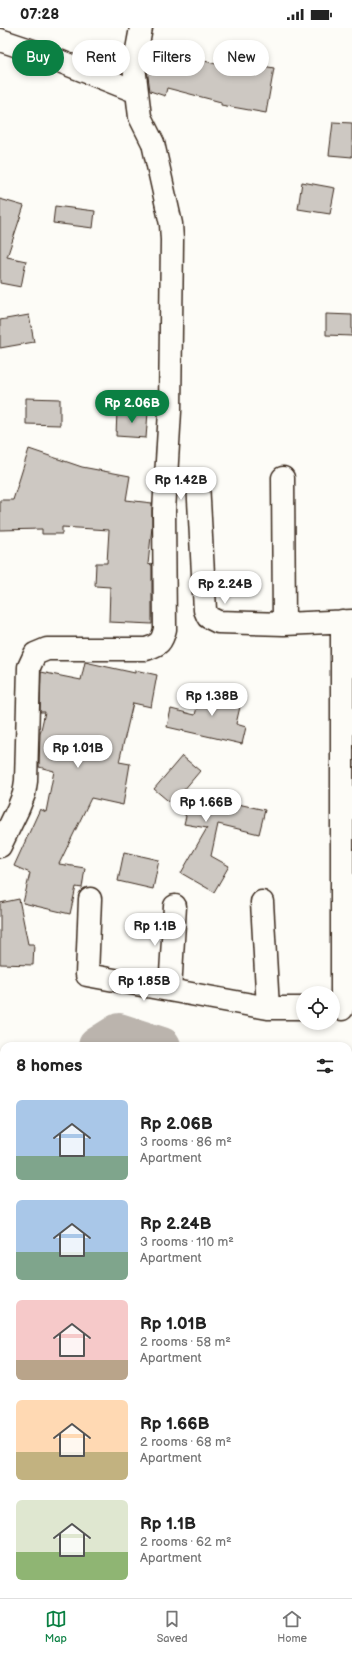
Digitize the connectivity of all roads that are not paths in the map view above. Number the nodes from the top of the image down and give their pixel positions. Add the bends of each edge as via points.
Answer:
1 (141, 28) edge
2 (0, 40) edge
3 (137, 92) junction
4 (283, 478) dead end
5 (198, 482) dead end
6 (347, 621) edge
7 (284, 624) junction
8 (0, 846) edge
9 (90, 899) dead end
10 (262, 902) dead end
11 (175, 906) dead end
12 (170, 990) junction
13 (268, 1008) junction
14 (296, 1008) edge
15 (342, 1009) edge

1 - 3 street via 134,66
2 - 3 street
3 - 8 street via 140,117 153,143 171,224 172,240 170,411 164,511 165,628 162,639 156,646 146,649 47,649 35,654 29,667 24,794
4 - 7 street
5 - 7 street via 205,610 208,617 218,622
6 - 7 street
6 - 15 street
9 - 12 street via 87,975
10 - 13 street
11 - 12 street
12 - 13 street
13 - 14 street

